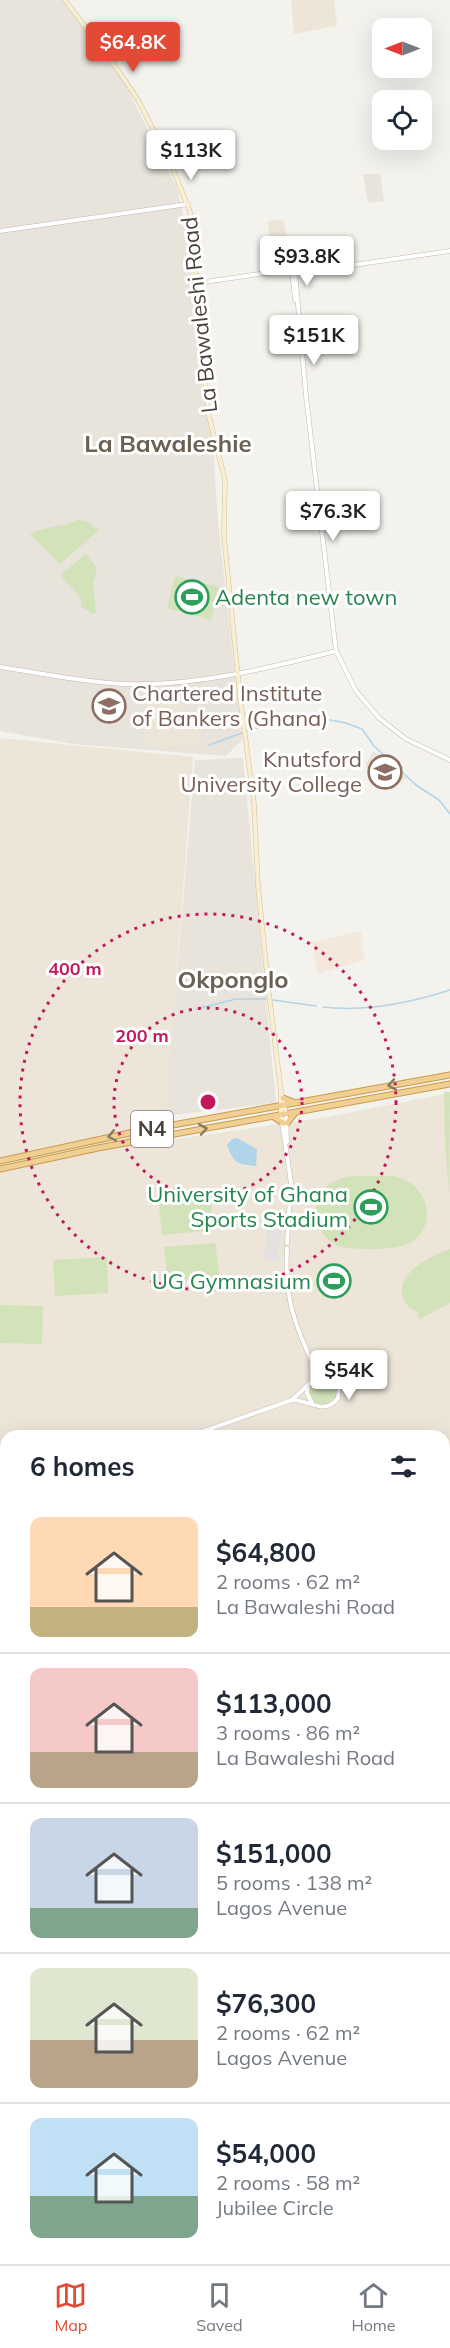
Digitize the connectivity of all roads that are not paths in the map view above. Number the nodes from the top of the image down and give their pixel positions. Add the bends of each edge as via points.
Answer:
1 (65, 0) edge
2 (188, 204) junction
3 (0, 231) edge
4 (450, 251) edge
5 (306, 270) junction
6 (294, 271) junction
7 (282, 272) junction
8 (197, 276) junction
9 (207, 282) junction
10 (198, 283) junction
11 (295, 284) junction
12 (198, 291) junction
13 (336, 651) junction
14 (0, 667) edge
15 (238, 674) junction
16 (450, 760) edge
17 (450, 1075) edge
18 (450, 1084) edge
19 (281, 1096) junction
20 (295, 1103) junction
21 (283, 1105) junction
22 (273, 1107) junction
23 (296, 1112) junction
24 (284, 1114) junction
25 (272, 1117) junction
26 (285, 1123) junction
27 (0, 1161) edge
28 (0, 1169) edge
29 (314, 1367) junction
30 (324, 1376) junction
31 (314, 1379) junction
32 (308, 1386) junction
33 (292, 1400) junction
34 (313, 1404) junction
35 (207, 1430) edge

1 - 2 main road, La Bawaleshi Road via 138,99
2 - 3 street
2 - 8 main road, La Bawaleshi Road
4 - 5 street
5 - 6 street
5 - 11 street
6 - 7 street
6 - 11 street
7 - 9 street
7 - 11 street
8 - 9 main road
8 - 10 main road, La Bawaleshi Road
9 - 10 street
9 - 12 main road
10 - 12 main road, La Bawaleshi Road
11 - 13 street
12 - 15 main road, La Bawaleshi Road via 208,412 225,480 224,536
13 - 15 street
13 - 16 street via 356,691 379,718 414,743
14 - 15 street via 124,684
15 - 19 main road, La Bawaleshi Road
17 -> 20 highway, N4
18 - 23 highway, N4
19 - 20 highway
19 - 21 main road, La Bawaleshi Road
19 - 22 highway
20 - 21 highway, N4
21 - 22 highway, N4
21 - 24 main road, La Bawaleshi Road
22 -> 27 highway, N4
23 - 24 highway, N4
23 - 26 highway
24 - 25 highway, N4
24 - 26 street
25 - 26 highway
28 -> 25 highway, N4
26 - 29 street via 291,1185 285,1270 288,1303
29 - 30 street
29 - 31 street
30 - 31 street
30 - 34 street via 337,1384 338,1398 326,1408
31 - 32 street
32 - 33 street
32 - 34 street
33 - 34 street
33 - 35 street

